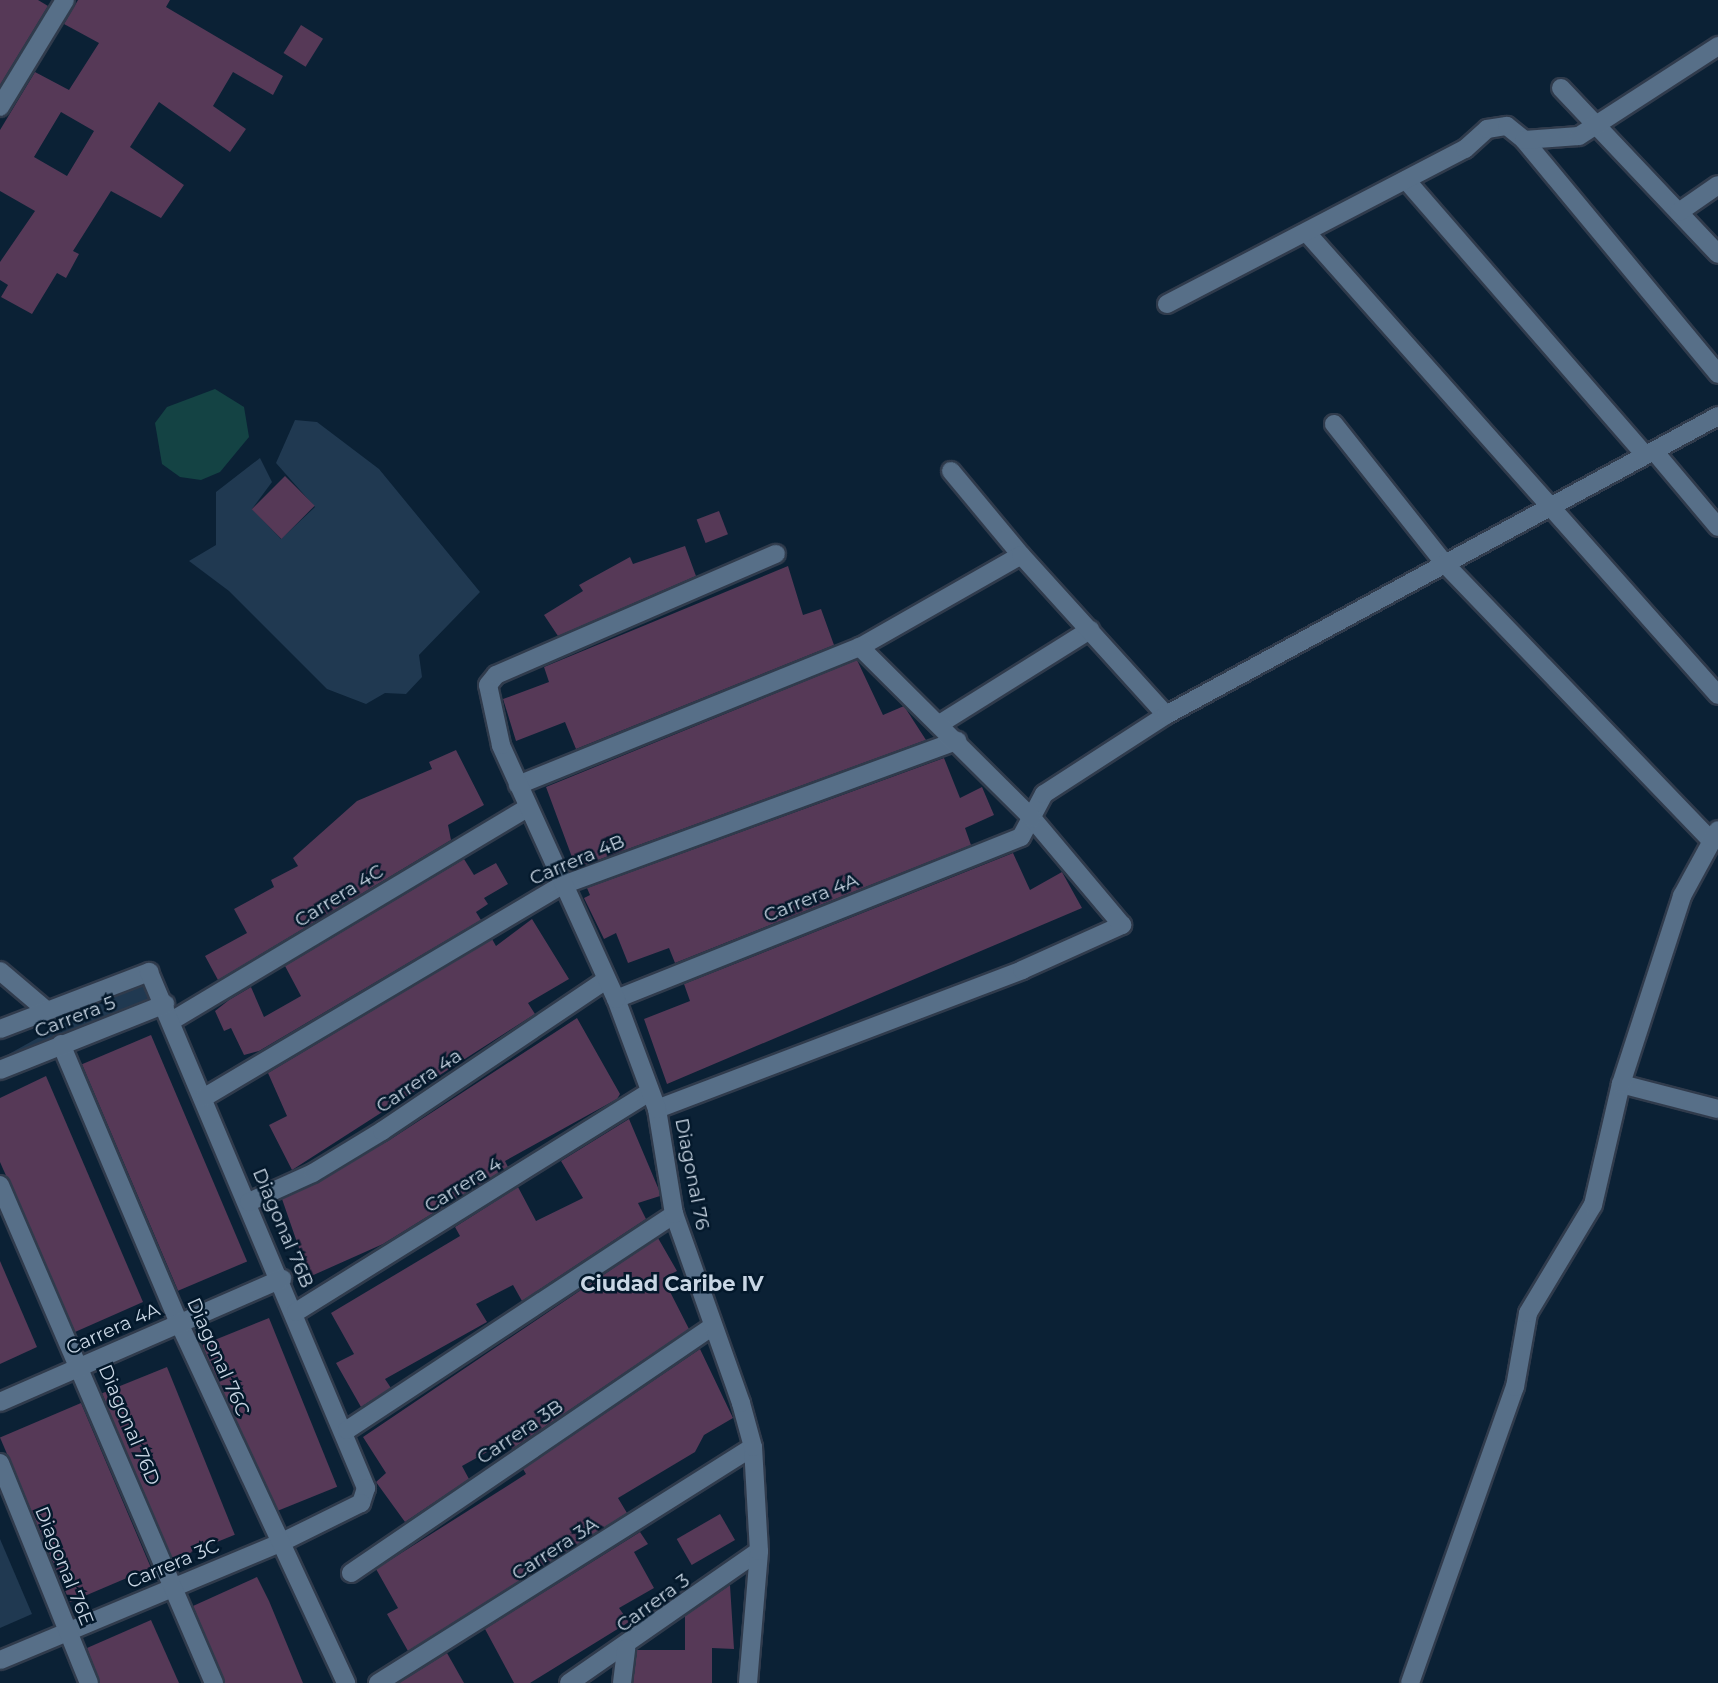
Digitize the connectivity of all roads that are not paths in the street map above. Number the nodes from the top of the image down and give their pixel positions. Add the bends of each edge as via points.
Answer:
1 (65, 0) edge
2 (1718, 46) edge
3 (1561, 88) dead end
4 (0, 107) edge
5 (1597, 126) junction
6 (1524, 140) junction
7 (1406, 180) junction
8 (1718, 185) edge
9 (1679, 212) junction
10 (1307, 233) junction
11 (1718, 254) edge
12 (1167, 304) dead end
13 (1718, 374) edge
14 (1718, 416) edge
15 (1334, 424) dead end
16 (1650, 453) junction
17 (950, 471) dead end
18 (1547, 509) junction
19 (1718, 527) edge
20 (776, 554) dead end
21 (1021, 555) junction
22 (1445, 564) junction
23 (1090, 630) junction
24 (860, 647) junction
25 (1718, 695) edge
26 (1166, 715) junction
27 (941, 723) junction
28 (957, 741) junction
29 (518, 785) junction
30 (527, 808) junction
31 (1032, 818) junction
32 (1715, 836) edge
33 (560, 886) junction
34 (0, 971) edge
35 (149, 972) joint
36 (606, 980) junction
37 (616, 999) junction
38 (46, 1010) junction
39 (169, 1012) junction
40 (0, 1029) edge
41 (61, 1044) junction
42 (0, 1070) edge
43 (1621, 1084) junction
44 (650, 1092) junction
45 (205, 1097) junction
46 (657, 1109) junction
47 (1718, 1109) edge
48 (0, 1185) edge
49 (248, 1202) junction
50 (674, 1214) junction
51 (282, 1279) junction
52 (296, 1312) junction
53 (179, 1323) junction
54 (713, 1326) junction
55 (81, 1365) junction
56 (0, 1402) edge
57 (348, 1430) junction
58 (753, 1447) junction
59 (0, 1463) edge
60 (361, 1503) joint
61 (280, 1543) junction
62 (759, 1551) junction
63 (351, 1573) dead end
64 (173, 1586) junction
65 (68, 1632) junction
66 (626, 1648) junction
67 (0, 1660) edge
68 (89, 1683) edge
69 (214, 1683) edge
70 (346, 1683) edge
71 (378, 1683) edge
72 (569, 1683) edge
73 (622, 1683) edge
74 (748, 1683) edge
75 (1410, 1683) edge

1 - 4 street
2 - 5 street
3 - 5 street
5 - 6 street via 1579,136
5 - 9 street
6 - 7 street via 1507,126 1488,129 1465,149
6 - 13 street
7 - 10 street
7 - 16 street
8 - 9 street
9 - 11 street
10 - 12 street
10 - 18 street
14 - 16 street
15 - 22 street
16 - 18 street
16 - 19 street
17 - 21 street
18 - 22 street
18 - 25 street
20 - 29 street, Diagonal 76 via 496,675 488,695
21 - 23 street
21 - 24 street
22 - 26 street
22 - 32 street
23 - 26 street
23 - 27 street
24 - 27 street
24 - 29 street
26 - 31 street via 1044,794
27 - 28 street
28 - 31 street
28 - 33 street, Carrera 4B
29 - 30 street, Diagonal 76
30 - 33 street, Diagonal 76
30 - 39 street, Carrera 4C
31 - 37 street, Carrera 4A via 1021,836
31 - 46 street via 1122,925 1022,970
32 - 43 street via 1682,896
33 - 36 street, Diagonal 76
33 - 45 street, Carrera 4B
34 - 38 street
35 - 38 street, Carrera 5
35 - 39 street, Diagonal 76B
36 - 37 street, Diagonal 76
36 - 49 street, Carrera 4a via 382,1131 313,1173
37 - 44 street, Diagonal 76
38 - 40 street, Carrera 5
39 - 41 street, Carrera 5
39 - 45 street, Diagonal 76B
41 - 42 street, Carrera 5
41 - 53 street, Diagonal 76C
43 - 47 street
43 - 75 street via 1593,1205 1528,1313 1515,1387
44 - 46 street, Diagonal 76
44 - 52 street, Carrera 4
45 - 49 street, Diagonal 76B
46 - 50 street, Diagonal 76
48 - 55 street, Diagonal 76D
49 - 51 street, Diagonal 76B
50 - 54 street, Diagonal 76
50 - 57 street
51 - 52 street, Diagonal 76B
51 - 53 street, Carrera 4A
52 - 57 street, Diagonal 76B
53 - 55 street, Carrera 4A
53 - 61 street, Diagonal 76C
54 - 58 street, Diagonal 76
54 - 63 street, Carrera 3B
55 - 56 street, Carrera 4A
55 - 64 street, Diagonal 76D
57 - 60 street, Diagonal 76B via 366,1478
58 - 62 street, Diagonal 76
58 - 71 street, Carrera 3A
59 - 65 street, Diagonal 76E
60 - 61 street, Carrera 3C
61 - 64 street, Carrera 3C
61 - 70 street, Diagonal 76C
62 - 66 street, Carrera 3
62 - 74 street, Diagonal 76
64 - 65 street, Carrera 3C
64 - 69 street, Diagonal 76D
65 - 67 street, Carrera 3C
65 - 68 street, Diagonal 76E
66 - 72 street, Carrera 3
66 - 73 street

